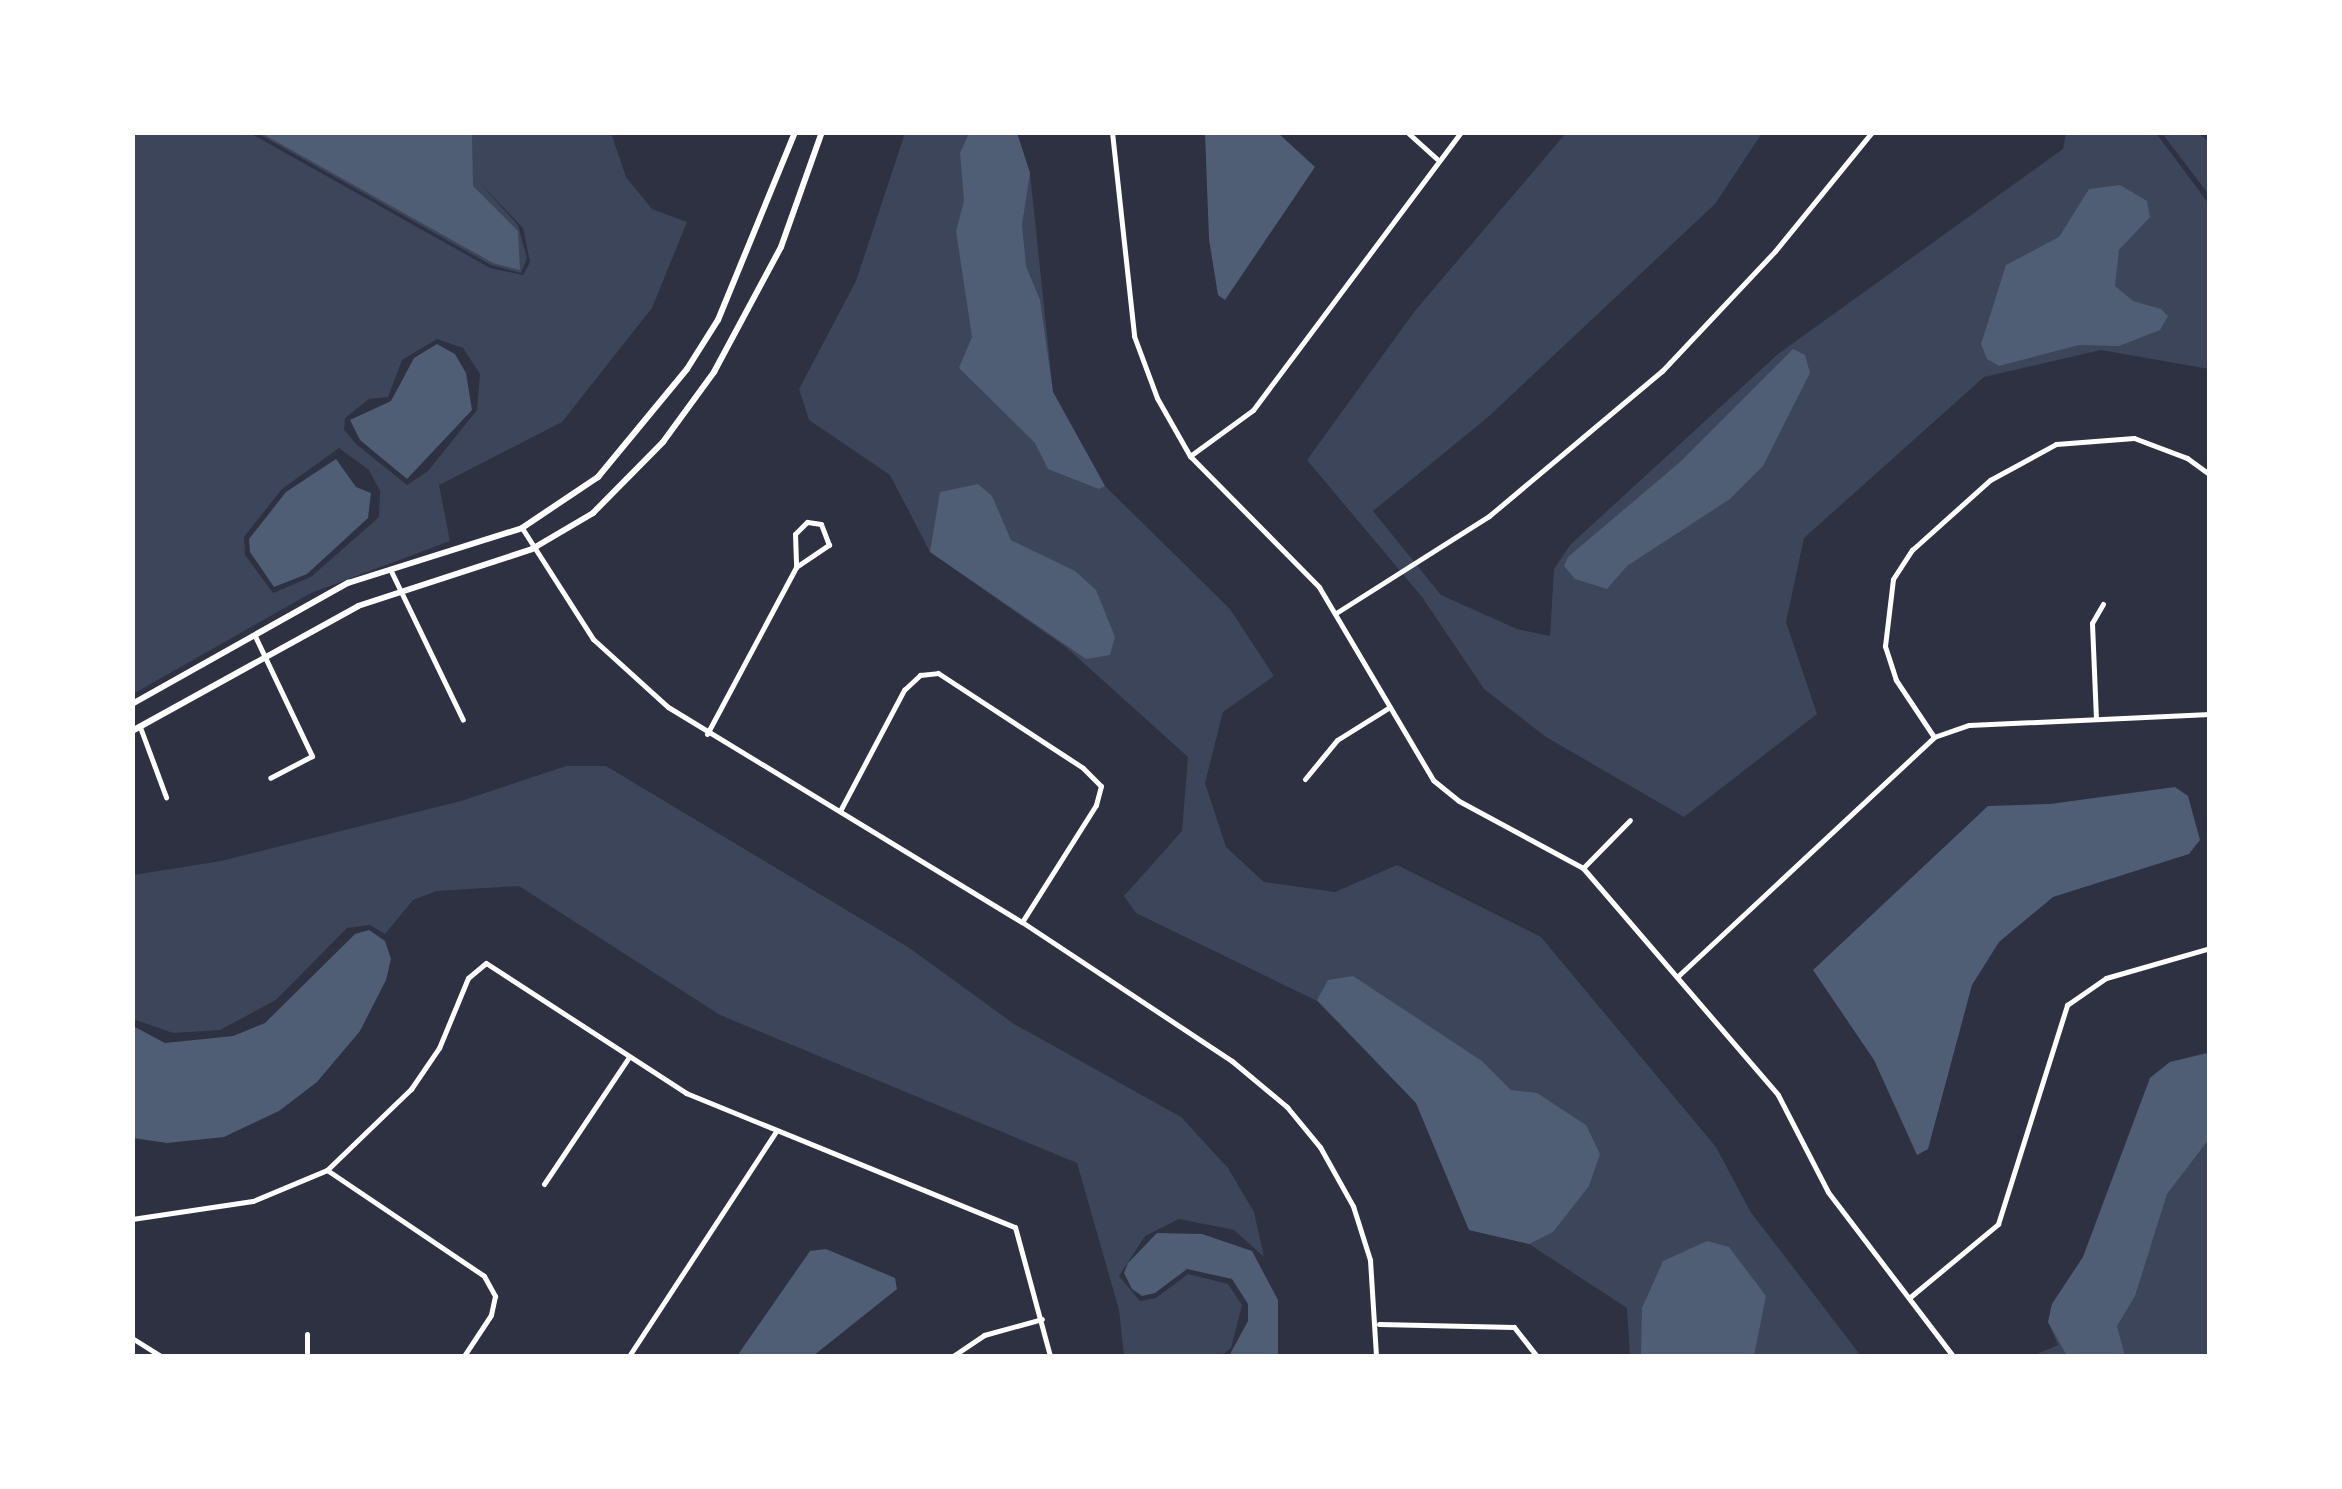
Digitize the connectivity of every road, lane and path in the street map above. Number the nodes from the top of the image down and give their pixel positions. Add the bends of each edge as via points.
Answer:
1 (794, 132) edge
2 (822, 132) edge
3 (1112, 132) edge
4 (1407, 132) edge
5 (1461, 132) edge
6 (1872, 132) edge
7 (1437, 159) junction
8 (1190, 456) junction
9 (2210, 475) edge
10 (522, 528) junction
11 (532, 549) junction
12 (796, 567) junction
13 (391, 571) junction
14 (400, 593) junction
15 (2103, 604) dead end
16 (1336, 613) junction
17 (255, 636) junction
18 (265, 659) junction
19 (132, 704) edge
20 (1390, 707) junction
21 (2210, 714) edge
22 (2096, 719) junction
23 (462, 720) dead end
24 (136, 729) edge
25 (707, 734) junction
26 (1934, 737) junction
27 (270, 778) dead end
28 (1305, 779) dead end
29 (166, 797) dead end
30 (840, 811) junction
31 (1630, 820) dead end
32 (1583, 868) junction
33 (1022, 922) junction
34 (2210, 948) edge
35 (1677, 977) junction
36 (629, 1057) junction
37 (776, 1132) junction
38 (327, 1170) junction
39 (544, 1184) dead end
40 (132, 1218) edge
41 (1908, 1298) junction
42 (1042, 1319) junction
43 (1379, 1324) junction
44 (307, 1334) dead end
45 (132, 1338) edge
46 (160, 1356) edge
47 (306, 1356) edge
48 (464, 1356) edge
49 (629, 1356) edge
50 (952, 1356) edge
51 (1050, 1356) edge
52 (1376, 1356) edge
53 (1537, 1356) edge
54 (1953, 1356) edge

1 - 10 street via 750,251 687,370 598,477
2 - 11 street via 780,247 714,372 614,494
3 - 8 street via 1134,336 1157,398
4 - 7 street
5 - 7 street
6 - 16 street via 1775,251 1662,372 1489,516
7 - 8 street via 1252,410
8 - 16 street
9 - 26 street via 2134,438 2056,444 1990,480 1912,550 1893,578 1885,646 1896,680
10 - 11 street
10 - 13 street
11 - 14 street
11 - 25 street via 593,640
12 - 12 street via 829,545 820,524 807,522 795,534
12 - 25 street
13 - 14 street
13 - 17 street via 348,584
14 - 18 street via 358,606
14 - 23 street
15 - 22 street via 2092,624
16 - 20 street
17 - 18 street
17 - 19 street
18 - 24 street
18 - 27 street via 312,756
20 - 28 street via 1336,740
20 - 32 street via 1445,791
21 - 22 street
22 - 26 street via 1969,725
24 - 29 street
25 - 30 street
26 - 35 street
30 - 33 street
30 - 33 street via 904,690 920,675 938,673 1101,786 1096,806
31 - 32 street
32 - 35 street
33 - 43 street via 1232,1061 1287,1107 1320,1147 1353,1206
34 - 41 street via 2106,978 2067,1005 1998,1224
35 - 41 street via 1778,1095 1828,1192
36 - 37 street via 686,1093
36 - 38 street via 486,963 468,978 440,1048 411,1089
36 - 39 street
37 - 42 street via 1015,1227
37 - 49 street
38 - 40 street via 253,1201
38 - 48 street via 484,1276 496,1296
41 - 54 street
42 - 50 street via 984,1335
42 - 51 street
43 - 52 street
43 - 53 street via 1514,1327
44 - 47 street
45 - 46 street

